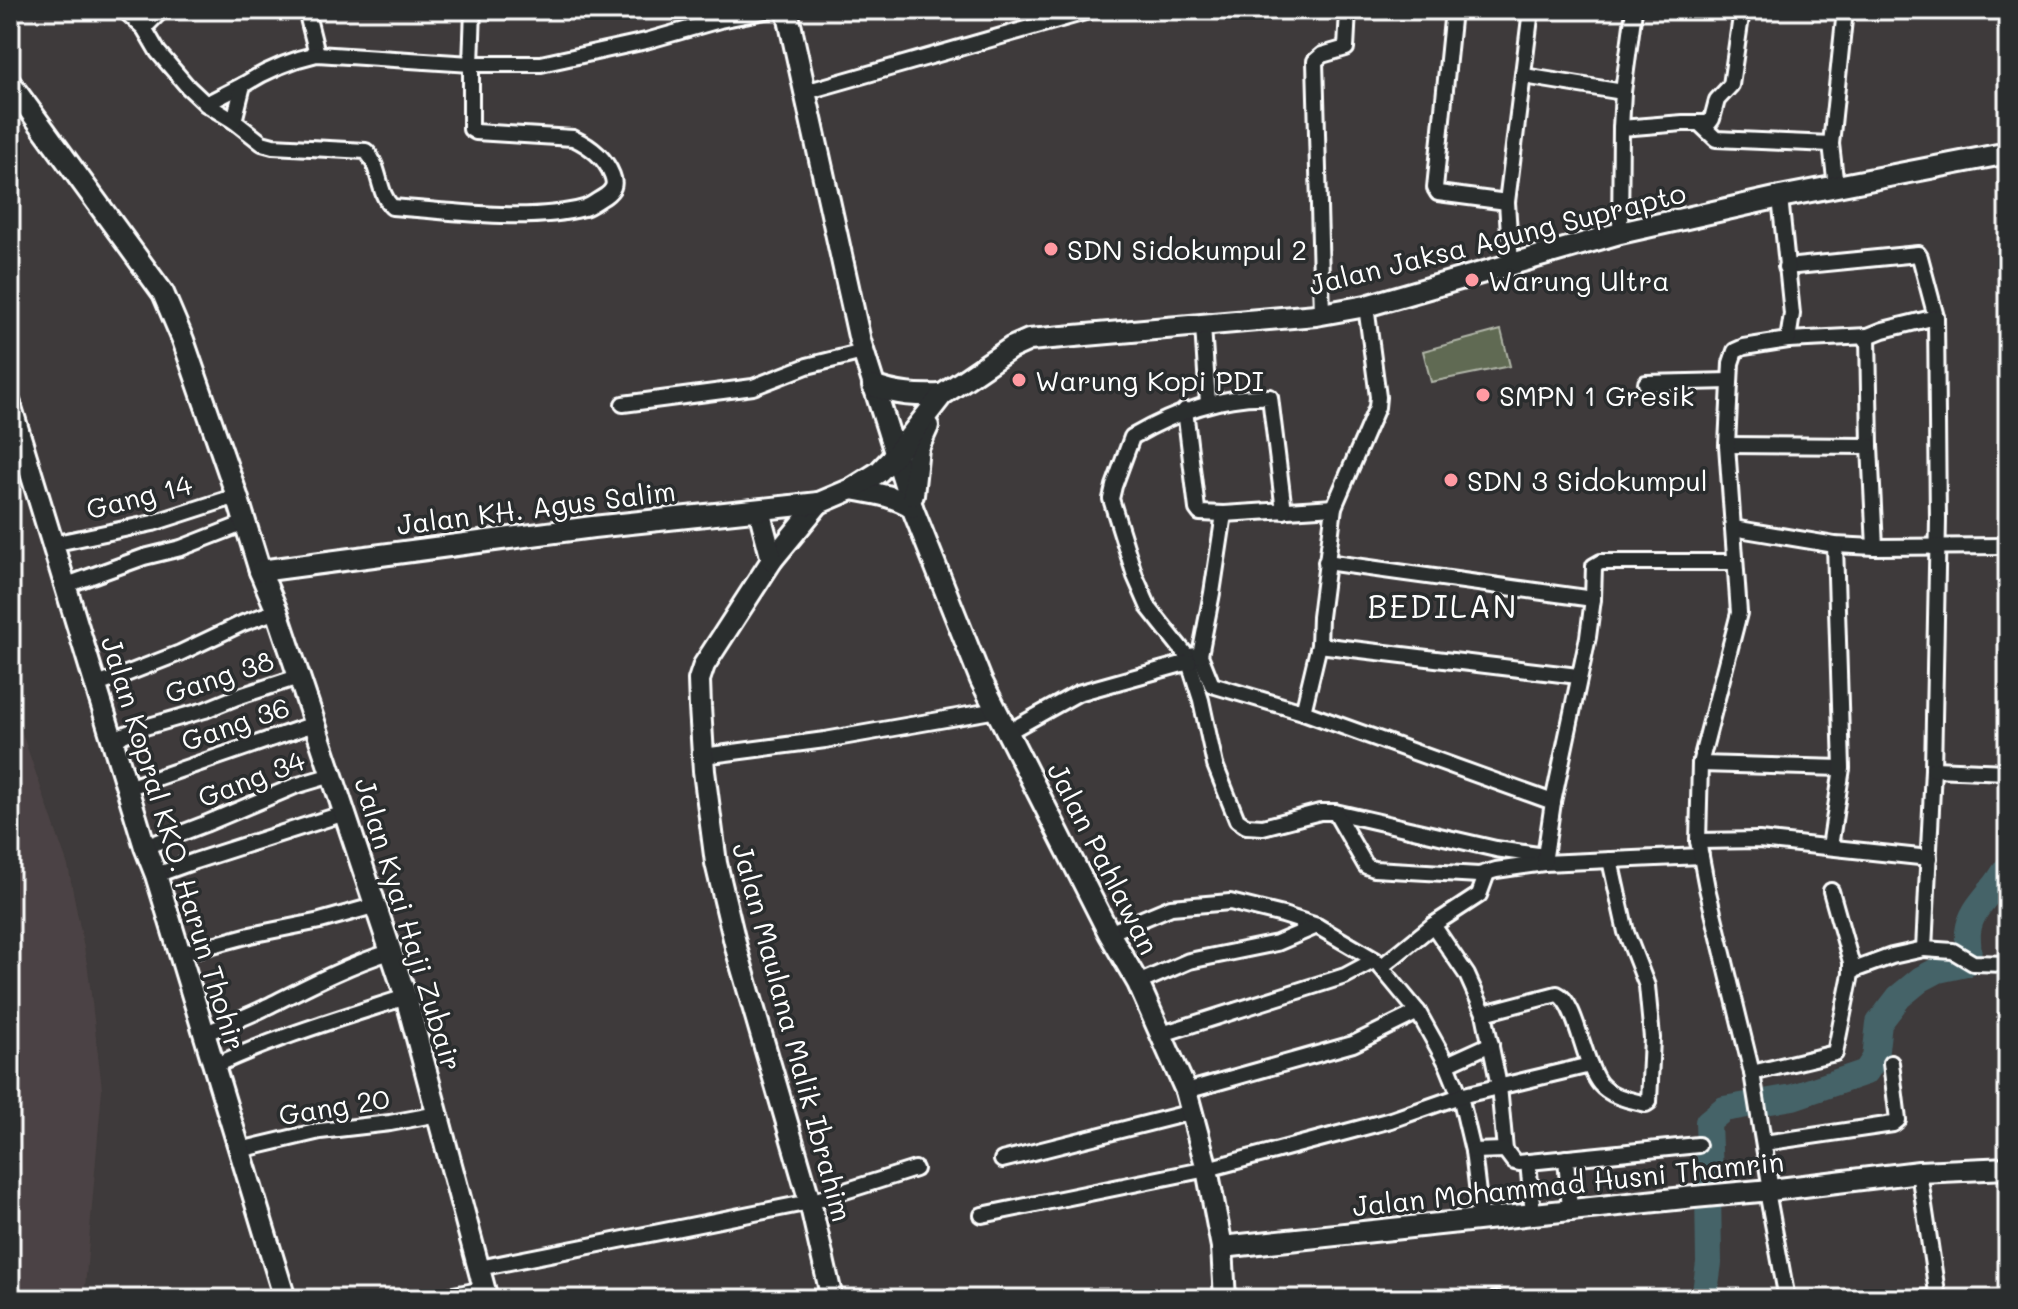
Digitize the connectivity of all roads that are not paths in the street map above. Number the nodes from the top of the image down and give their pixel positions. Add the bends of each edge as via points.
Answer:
1 (124, 10) edge
2 (162, 10) edge
3 (306, 10) edge
4 (473, 10) edge
5 (770, 10) edge
6 (787, 10) edge
7 (1348, 10) edge
8 (1453, 10) edge
9 (1531, 10) edge
10 (1634, 10) edge
11 (1742, 10) edge
12 (1845, 10) edge
13 (1089, 11) edge
14 (144, 28) junction
15 (317, 54) junction
16 (471, 64) junction
17 (1524, 76) junction
18 (10, 83) edge
19 (243, 85) junction
20 (805, 92) junction
21 (1623, 92) junction
22 (206, 104) junction
23 (234, 121) junction
24 (1699, 123) junction
25 (1621, 128) junction
26 (1831, 144) junction
27 (2008, 153) edge
28 (1836, 187) junction
29 (1780, 197) junction
30 (1507, 202) junction
31 (1620, 233) junction
32 (1511, 265) junction
33 (1786, 267) junction
34 (1366, 306) junction
35 (1322, 314) junction
36 (1936, 317) junction
37 (1203, 326) junction
38 (1868, 336) junction
39 (1788, 340) junction
40 (863, 352) junction
41 (1730, 381) junction
42 (1646, 383) dead end
43 (873, 386) junction
44 (942, 395) junction
45 (1208, 403) junction
46 (10, 404) edge
47 (623, 404) dead end
48 (1185, 410) junction
49 (1727, 445) junction
50 (1870, 446) junction
51 (896, 454) junction
52 (852, 489) junction
53 (237, 496) junction
54 (819, 503) junction
55 (912, 507) junction
56 (1334, 507) junction
57 (759, 510) junction
58 (1284, 511) junction
59 (1224, 514) junction
60 (245, 523) junction
61 (1733, 528) junction
62 (52, 544) junction
63 (1835, 545) junction
64 (1937, 546) junction
65 (2008, 546) edge
66 (1875, 547) junction
67 (772, 560) junction
68 (1326, 562) junction
69 (1734, 562) junction
70 (260, 571) junction
71 (64, 586) junction
72 (1593, 599) junction
73 (277, 611) junction
74 (1319, 645) junction
75 (1192, 658) junction
76 (1578, 676) junction
77 (298, 677) junction
78 (95, 686) junction
79 (997, 710) junction
80 (1303, 712) junction
81 (314, 724) junction
82 (1008, 732) junction
83 (113, 743) junction
84 (703, 756) junction
85 (1700, 764) junction
86 (1842, 768) junction
87 (1933, 769) junction
88 (2008, 772) edge
89 (332, 775) junction
90 (127, 788) junction
91 (1553, 802) junction
92 (1335, 812) junction
93 (345, 813) junction
94 (145, 847) junction
95 (1830, 847) junction
96 (1699, 848) junction
97 (1929, 858) junction
98 (1544, 860) junction
99 (1610, 860) junction
100 (1487, 873) junction
101 (156, 875) junction
102 (1831, 891) dead end
103 (377, 905) junction
104 (1433, 925) junction
105 (1317, 926) junction
106 (1109, 933) junction
107 (1924, 949) junction
108 (390, 952) junction
109 (179, 954) junction
110 (1378, 963) junction
111 (2008, 964) edge
112 (1851, 971) junction
113 (1138, 983) junction
114 (406, 997) junction
115 (1418, 1012) junction
116 (1484, 1013) junction
117 (204, 1034) junction
118 (1162, 1034) junction
119 (1491, 1044) junction
120 (1891, 1063) dead end
121 (1447, 1064) junction
122 (1590, 1065) junction
123 (214, 1066) junction
124 (1752, 1073) junction
125 (1499, 1086) junction
126 (1460, 1096) junction
127 (1189, 1102) junction
128 (438, 1114) junction
129 (1764, 1143) junction
130 (1698, 1145) dead end
131 (240, 1150) junction
132 (1505, 1150) junction
133 (1473, 1151) junction
134 (1566, 1158) junction
135 (1002, 1160) dead end
136 (1528, 1162) junction
137 (2008, 1168) edge
138 (915, 1169) dead end
139 (1207, 1169) junction
140 (1919, 1172) junction
141 (1769, 1190) junction
142 (810, 1202) junction
143 (1570, 1210) junction
144 (1533, 1214) junction
145 (982, 1215) dead end
146 (1481, 1219) junction
147 (1222, 1247) junction
148 (479, 1268) junction
149 (486, 1294) edge
150 (1938, 1298) edge
151 (285, 1299) edge
152 (432, 1299) edge
153 (832, 1299) edge
154 (1225, 1299) edge
155 (1787, 1299) edge
156 (1921, 1299) edge

1 - 14 street
2 - 14 street
3 - 15 street
4 - 16 street
5 - 16 street via 553,62
6 - 20 main road
7 - 35 street via 1346,48 1315,61
8 - 30 street via 1435,188 1438,193
9 - 17 street
10 - 21 street
11 - 24 street via 1731,85 1717,100 1711,121
12 - 26 street
13 - 20 street
14 - 22 street via 158,52
15 - 16 street
15 - 19 street via 273,67
16 - 23 street via 473,131 573,138 587,144 614,178 610,192 587,207 547,214 392,207 366,151 273,146
17 - 21 street
17 - 30 street
18 - 53 main road, Jalan Kyai Haji Zubair via 163,293
19 - 22 street
19 - 23 street
20 - 40 main road
21 - 25 street
22 - 23 street
24 - 25 street
24 - 26 street via 1716,139
25 - 31 street
26 - 28 street
27 - 28 main road, Jalan Jaksa Agung Suprapto
28 - 29 main road, Jalan Jaksa Agung Suprapto
29 - 31 main road, Jalan Jaksa Agung Suprapto
29 - 33 street
30 - 32 street
31 - 32 main road, Jalan Jaksa Agung Suprapto
32 - 34 main road, Jalan Jaksa Agung Suprapto
33 - 36 street via 1919,255
33 - 39 street via 1792,314
34 - 35 main road, Jalan Jaksa Agung Suprapto
34 - 56 street via 1377,407
35 - 37 main road, Jalan Jaksa Agung Suprapto
36 - 38 street
36 - 64 street
37 - 44 main road, Jalan Jaksa Agung Suprapto via 1029,340
37 - 45 street
38 - 39 street
38 - 50 street
39 - 41 street via 1735,351
40 - 43 main road
40 - 47 street via 753,387
41 - 42 street
41 - 49 street
43 - 44 main road via 903,395
43 - 51 main road, Jalan Pahlawan
43 - 52 main road via 882,451 876,466
44 - 51 main road, Jalan Jaksa Agung Suprapto
44 - 55 main road via 918,448
45 - 48 street
45 - 58 street via 1270,397
46 - 62 main road, Jalan Kopral KKO. Harun Thohir
48 - 59 street via 1197,509
48 - 75 street via 1132,437 1111,499 1149,608
49 - 50 street
49 - 61 street
50 - 66 street
51 - 52 main road, Jalan Jaksa Agung Suprapto
51 - 55 main road, Jalan Pahlawan
52 - 54 main road
52 - 55 main road
53 - 60 main road, Jalan Kyai Haji Zubair
53 - 62 street, Gang 14 via 153,523
54 - 57 main road, Jalan KH. Agus Salim
54 - 67 main road, Jalan Maulana Malik Ibrahim
55 - 79 main road, Jalan Pahlawan
56 - 58 street
56 - 68 street
57 - 67 main road
57 - 70 main road, Jalan KH. Agus Salim
58 - 59 street
59 - 75 street via 1212,593
60 - 70 main road, Jalan Kyai Haji Zubair
60 - 71 street
61 - 63 street
61 - 69 street
62 - 71 main road, Jalan Kopral KKO. Harun Thohir
63 - 66 street
63 - 86 street
64 - 65 street
64 - 66 street
64 - 87 street
67 - 84 main road, Jalan Maulana Malik Ibrahim via 701,673
68 - 72 street
68 - 74 street
69 - 72 street via 1601,562 1594,566
69 - 85 street via 1739,613
70 - 73 main road, Jalan Kyai Haji Zubair
71 - 78 main road, Jalan Kopral KKO. Harun Thohir
72 - 76 street
73 - 77 main road, Jalan Kyai Haji Zubair
73 - 78 street
74 - 76 street
74 - 80 street
75 - 80 street via 1212,685
75 - 82 street via 1078,693
75 - 92 street via 1215,765 1237,820 1263,827
76 - 91 street
77 - 81 main road, Jalan Kyai Haji Zubair
77 - 83 street, Gang 38 via 138,729
78 - 83 main road, Jalan Kopral KKO. Harun Thohir
79 - 82 main road, Jalan Pahlawan
79 - 84 street
80 - 91 street
81 - 89 main road, Jalan Kyai Haji Zubair
81 - 90 street, Gang 36
82 - 106 main road, Jalan Pahlawan
83 - 90 main road, Jalan Kopral KKO. Harun Thohir
84 - 142 main road, Jalan Maulana Malik Ibrahim via 716,863 737,951
85 - 86 street
85 - 96 street
86 - 95 street
87 - 88 street
87 - 97 street
89 - 93 main road, Jalan Kyai Haji Zubair
89 - 94 street, Gang 34
90 - 94 main road, Jalan Kopral KKO. Harun Thohir
91 - 98 street
92 - 98 street
92 - 100 street via 1370,869
93 - 101 street
93 - 103 main road, Jalan Kyai Haji Zubair
94 - 101 main road, Jalan Kopral KKO. Harun Thohir
95 - 96 street via 1759,840
95 - 97 street
96 - 99 street
96 - 124 street
97 - 107 street
98 - 99 street
98 - 100 street
99 - 122 street via 1626,932 1647,986 1652,1038 1649,1102 1619,1097 1601,1085
100 - 104 street via 1479,895
101 - 109 main road, Jalan Kopral KKO. Harun Thohir
102 - 112 street
103 - 108 main road, Jalan Kyai Haji Zubair
103 - 109 street
104 - 110 street
104 - 116 street via 1467,975
105 - 106 street via 1224,902 1171,907
105 - 110 street
105 - 113 street via 1277,943 1189,961
106 - 113 main road, Jalan Pahlawan
107 - 111 street via 1953,951 1973,963
107 - 112 street
108 - 114 main road, Jalan Kyai Haji Zubair
108 - 117 street
109 - 117 main road, Jalan Kopral KKO. Harun Thohir
110 - 115 street
110 - 118 street
112 - 124 street via 1835,1053
113 - 118 main road, Jalan Pahlawan
114 - 123 street via 302,1030
114 - 128 main road, Jalan Kyai Haji Zubair
115 - 121 street
115 - 127 street via 1353,1044
116 - 119 street
116 - 122 street via 1563,996
117 - 123 main road, Jalan Kopral KKO. Harun Thohir
118 - 127 main road, Jalan Pahlawan
119 - 121 street
119 - 125 street
120 - 129 street via 1898,1120 1893,1124
121 - 126 street
122 - 125 street
123 - 131 main road, Jalan Kopral KKO. Harun Thohir
124 - 129 street
125 - 126 street
125 - 132 street
126 - 133 street
126 - 139 street
127 - 135 street
127 - 139 main road, Jalan Pahlawan
128 - 131 street, Gang 20 via 320,1131
128 - 148 main road, Jalan Kyai Haji Zubair
129 - 141 street
130 - 134 street
131 - 151 main road, Jalan Kopral KKO. Harun Thohir
132 - 133 street
132 - 136 street via 1514,1162
133 - 146 street
134 - 136 street
134 - 143 street
136 - 144 street
137 - 140 main road, Jalan Mohammad Husni Thamrin
138 - 142 street
139 - 145 street
139 - 147 main road, Jalan Pahlawan
140 - 141 main road, Jalan Mohammad Husni Thamrin
140 - 150 street
141 - 143 main road, Jalan Mohammad Husni Thamrin
141 - 155 street
142 - 148 street
142 - 153 main road, Jalan Maulana Malik Ibrahim
143 - 144 main road, Jalan Mohammad Husni Thamrin
144 - 146 main road, Jalan Mohammad Husni Thamrin
146 - 147 main road, Jalan Mohammad Husni Thamrin
147 - 154 main road, Jalan Pahlawan
148 - 149 main road, Jalan Kyai Haji Zubair
149 - 152 street
150 - 156 street

